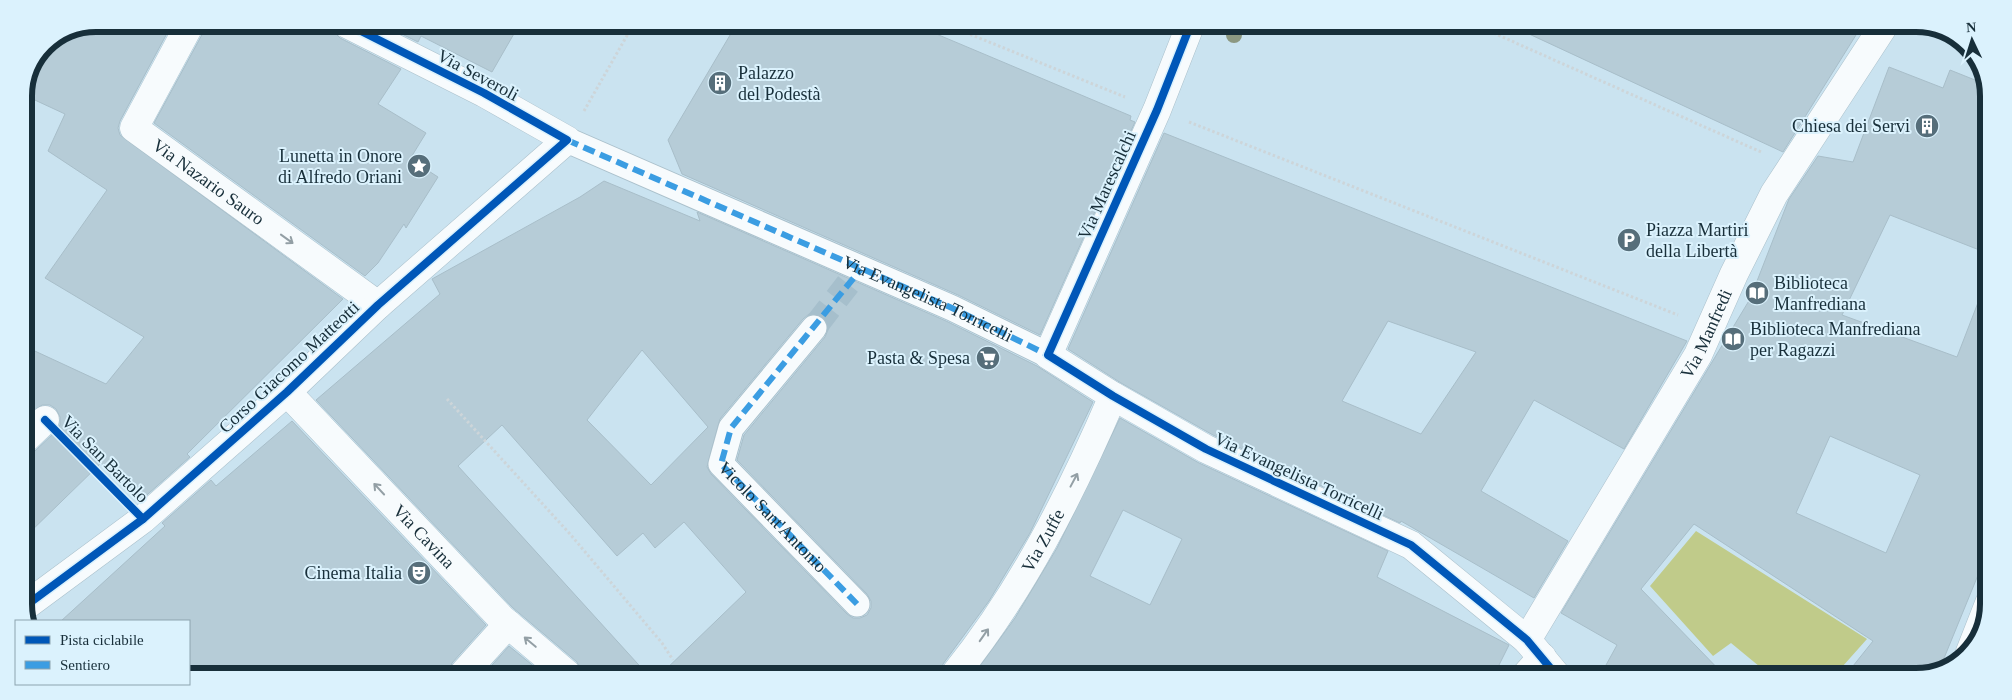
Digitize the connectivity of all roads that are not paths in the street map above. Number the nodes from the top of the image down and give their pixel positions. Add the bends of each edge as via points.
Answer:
1 (185, 33) edge
2 (365, 33) edge
3 (1187, 33) edge
4 (1879, 33) edge
5 (567, 140) junction
6 (378, 305) junction
7 (814, 328) tunnel mouth
8 (1048, 355) junction
9 (287, 392) junction
10 (1113, 396) junction
11 (45, 420) dead end
12 (33, 431) edge
13 (33, 600) edge
14 (856, 604) dead end
15 (508, 624) junction
16 (1538, 662) edge
17 (468, 668) edge
18 (560, 668) edge
19 (959, 668) edge

1 -> 6 street, Via Nazario Sauro via 134,128
2 - 5 street, Via Severoli
3 - 8 street, Via Marescalchi via 1157,110
4 - 16 street, Via Manfredi via 1774,194 1698,355
5 - 6 street, Corso Giacomo Matteotti
5 - 8 street, Via Evangelista Torricelli via 854,276 952,308
6 - 9 street, Corso Giacomo Matteotti
7 - 14 street, Vicolo Sant'Antonio via 731,428 721,464
8 - 10 street, Via Evangelista Torricelli
9 - 13 street, Corso Giacomo Matteotti via 143,519
15 -> 9 street, Via Cavina
10 - 16 street, Via Evangelista Torricelli via 1206,449 1411,546
19 -> 10 street, Via Zuffe via 1021,581 1087,456
11 - 12 street, Via San Bartolo
15 - 17 street
18 -> 15 street, Via Cavina

